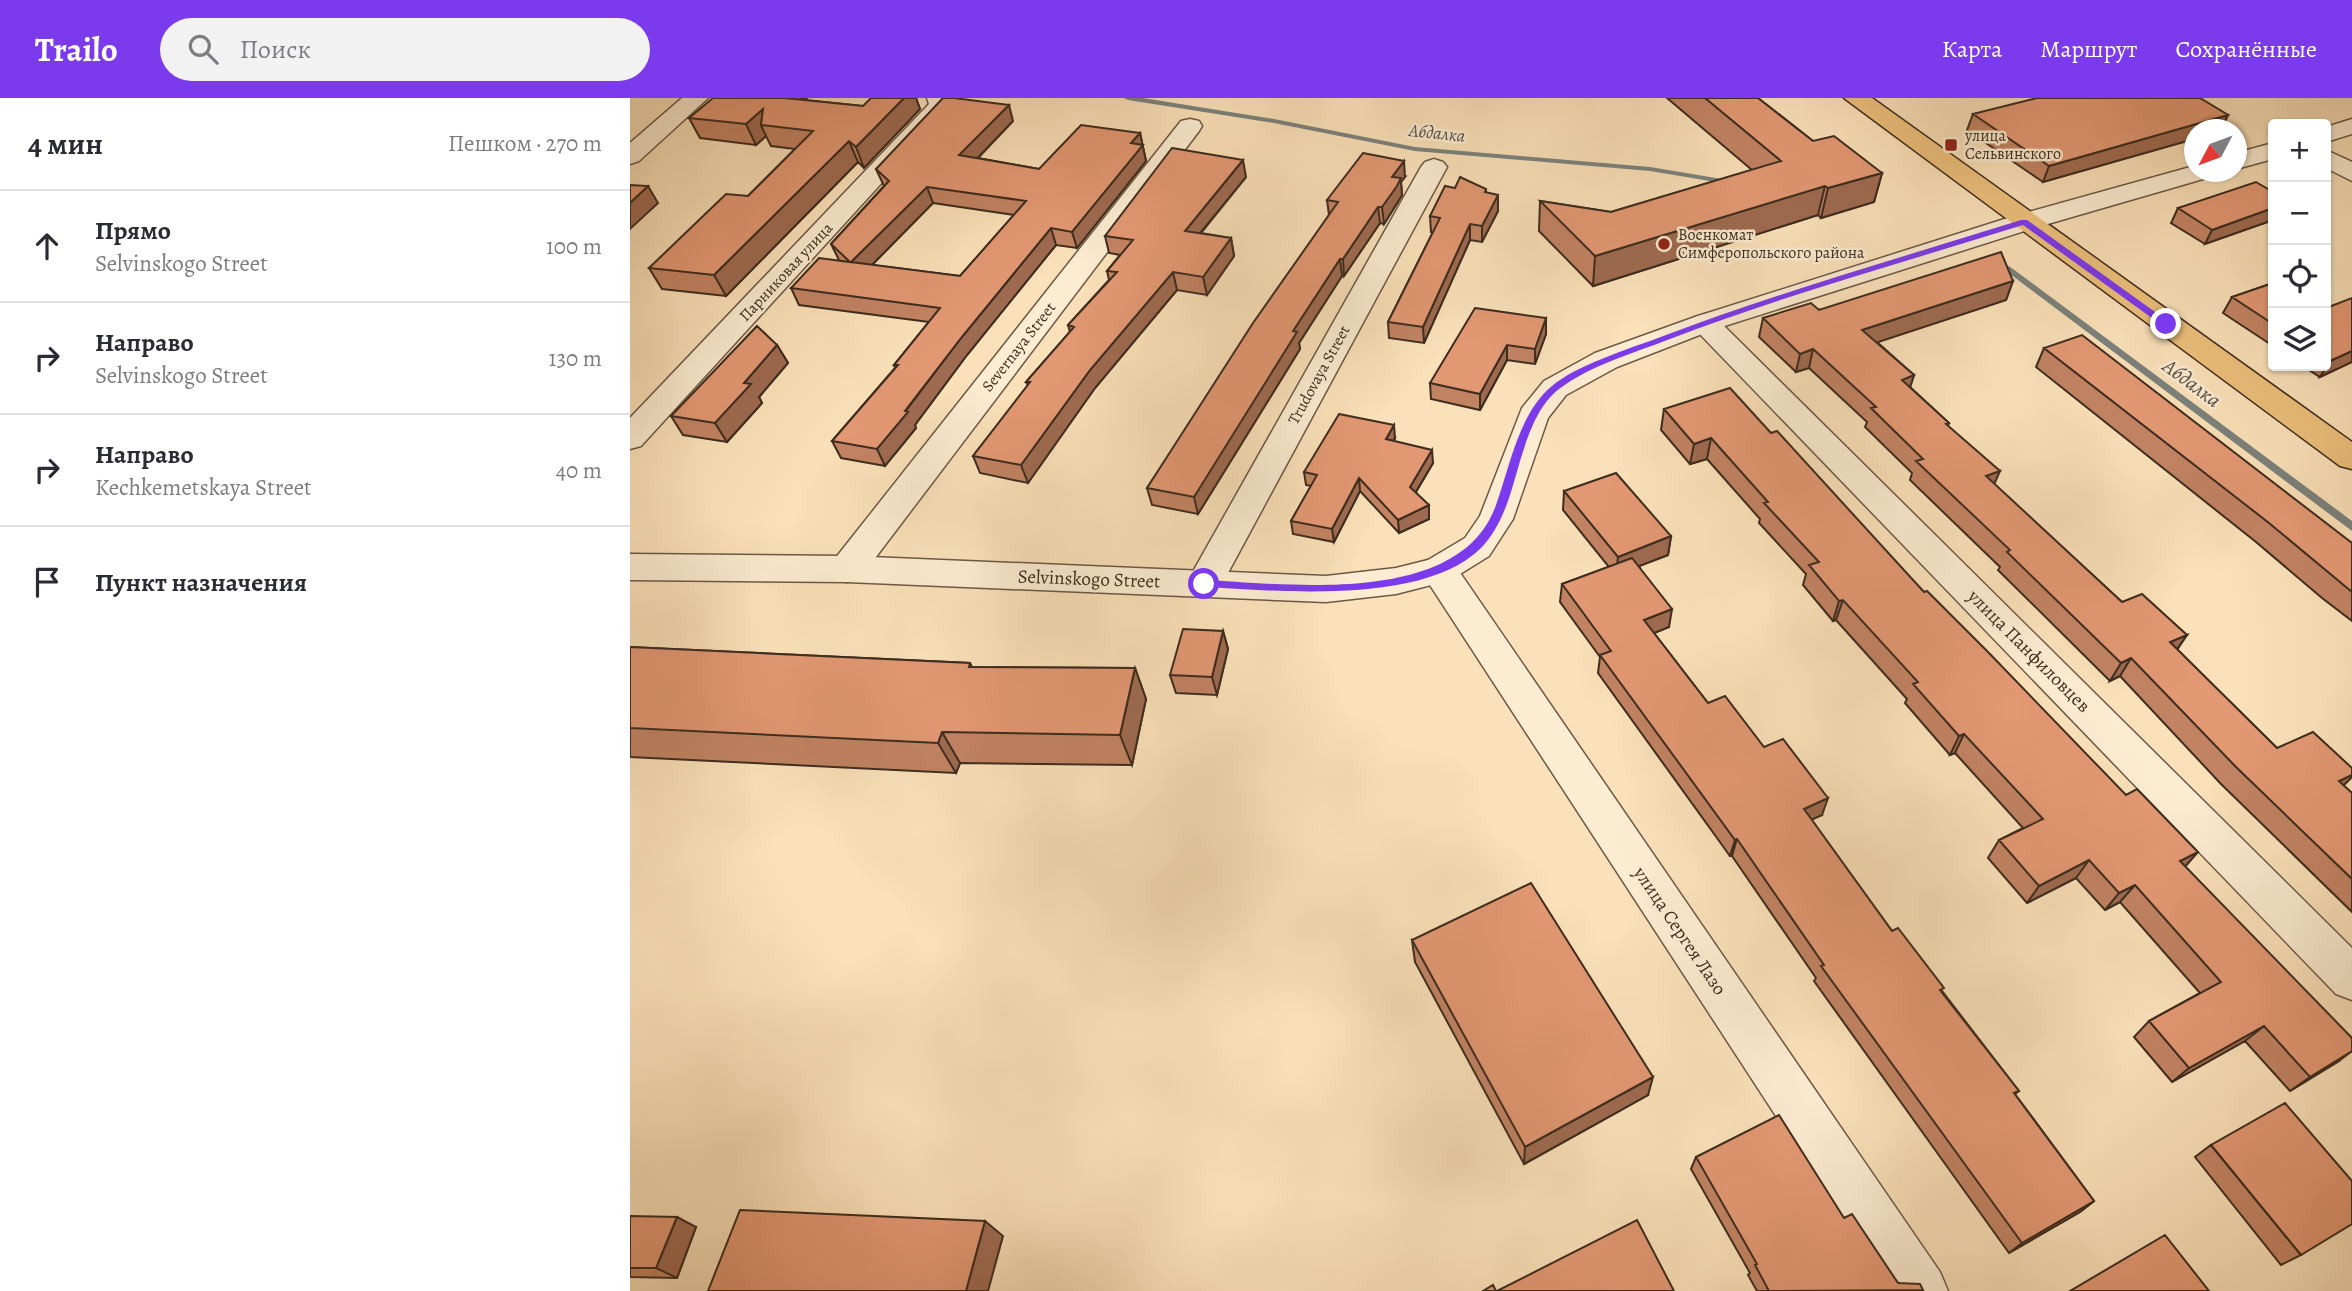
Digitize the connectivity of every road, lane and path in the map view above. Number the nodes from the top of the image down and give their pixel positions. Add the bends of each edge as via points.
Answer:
1 (696, 98) edge
2 (1856, 98) edge
3 (940, 102) edge
4 (1190, 126) dead end
5 (2352, 126) edge
6 (2331, 133) edge
7 (2268, 152) edge
8 (630, 156) edge
9 (2247, 158) edge
10 (2331, 161) edge
11 (1434, 167) dead end
12 (2352, 173) edge
13 (2184, 177) edge
14 (2024, 222) junction
15 (1705, 323) junction
16 (630, 438) edge
17 (2352, 458) edge
18 (630, 567) edge
19 (847, 569) junction
20 (1439, 570) junction
21 (1204, 584) junction
22 (2352, 979) edge
23 (1921, 1291) edge

1 - 8 street
2 - 14 main road
3 - 16 street, Парниковая улица
4 - 19 street, Severnaya Street
5 - 6 street
7 - 9 street
10 - 12 street
11 - 21 street, Trudovaya Street
13 - 14 street, Selvinskogo Street
14 - 15 street, Selvinskogo Street
14 - 17 main road
15 - 20 street, Selvinskogo Street via 1606,360 1555,388 1533,415 1496,519 1477,547
15 - 22 street, улица Панфиловцев
18 - 19 street, Selvinskogo Street
19 - 21 street, Selvinskogo Street
20 - 21 street, Selvinskogo Street via 1396,582 1326,589
20 - 23 street, улица Сергея Лазо

